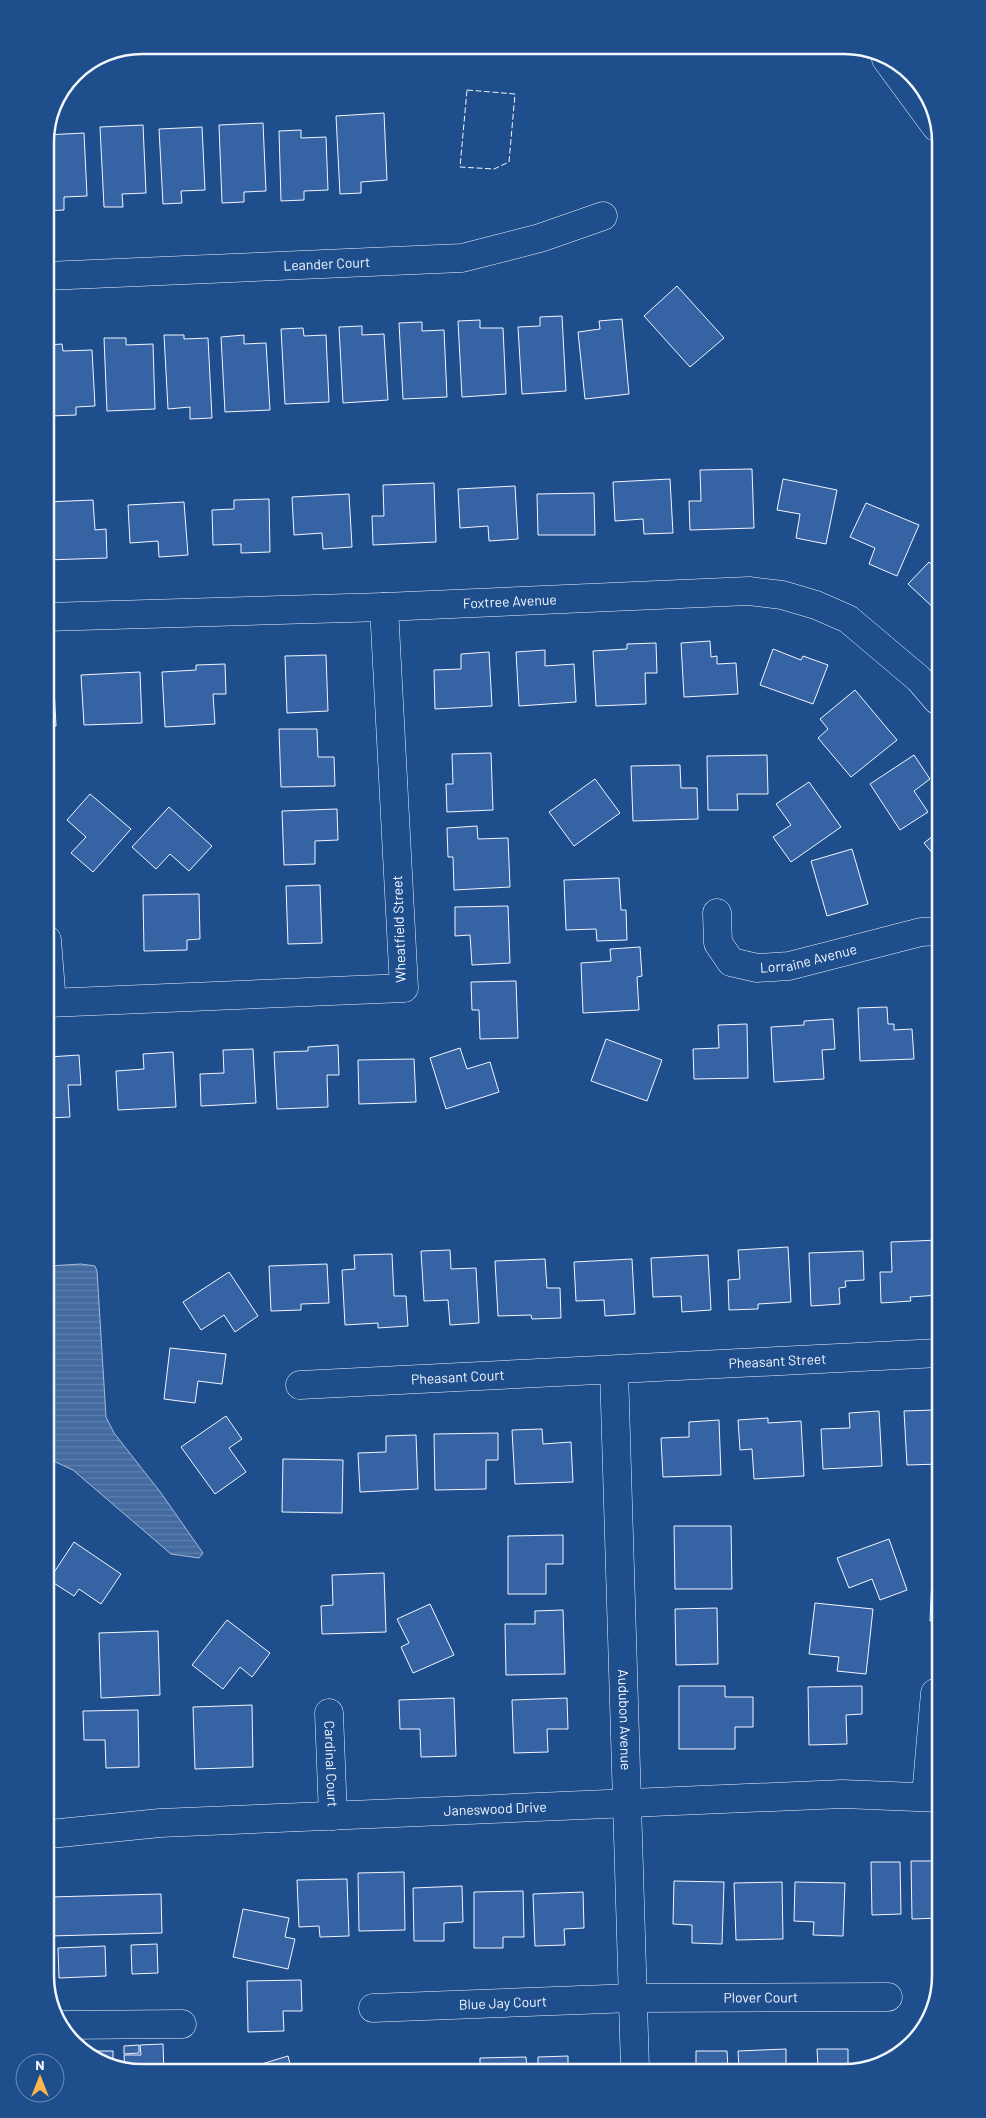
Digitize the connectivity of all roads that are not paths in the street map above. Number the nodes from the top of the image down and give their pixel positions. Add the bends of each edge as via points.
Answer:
1 (894, 69) edge
2 (929, 118) edge
3 (603, 216) dead end
4 (54, 276) edge
5 (384, 606) junction
6 (54, 617) edge
7 (932, 694) edge
8 (718, 913) dead end
9 (932, 931) edge
10 (54, 1003) edge
11 (932, 1353) edge
12 (614, 1370) junction
13 (300, 1385) dead end
14 (329, 1713) dead end
15 (932, 1797) edge
16 (627, 1804) junction
17 (334, 1816) junction
18 (54, 1834) edge
19 (888, 1997) dead end
20 (633, 1998) junction
21 (374, 2008) dead end
22 (182, 2024) dead end
23 (69, 2025) edge
24 (635, 2064) edge

1 - 2 main road
3 - 4 main road, Leander Court via 540,238 462,258
5 - 6 main road, Foxtree Avenue
5 - 7 main road, Foxtree Avenue via 723,591 782,595 848,619 919,679
5 - 10 main road, Wheatfield Street via 404,988
8 - 9 main road, Lorraine Avenue via 718,943 731,962 756,968 789,966
11 - 12 main road, Pheasant Street
12 - 13 main road, Pheasant Court
12 - 16 main road, Audubon Avenue
14 - 17 main road, Cardinal Court
15 - 16 main road, Janeswood Drive via 843,1794
16 - 17 main road, Janeswood Drive
16 - 20 main road, Audubon Avenue
17 - 18 main road, Janeswood Drive via 160,1823
19 - 20 main road, Plover Court
20 - 21 main road, Blue Jay Court
20 - 24 main road, Audubon Avenue
22 - 23 main road

